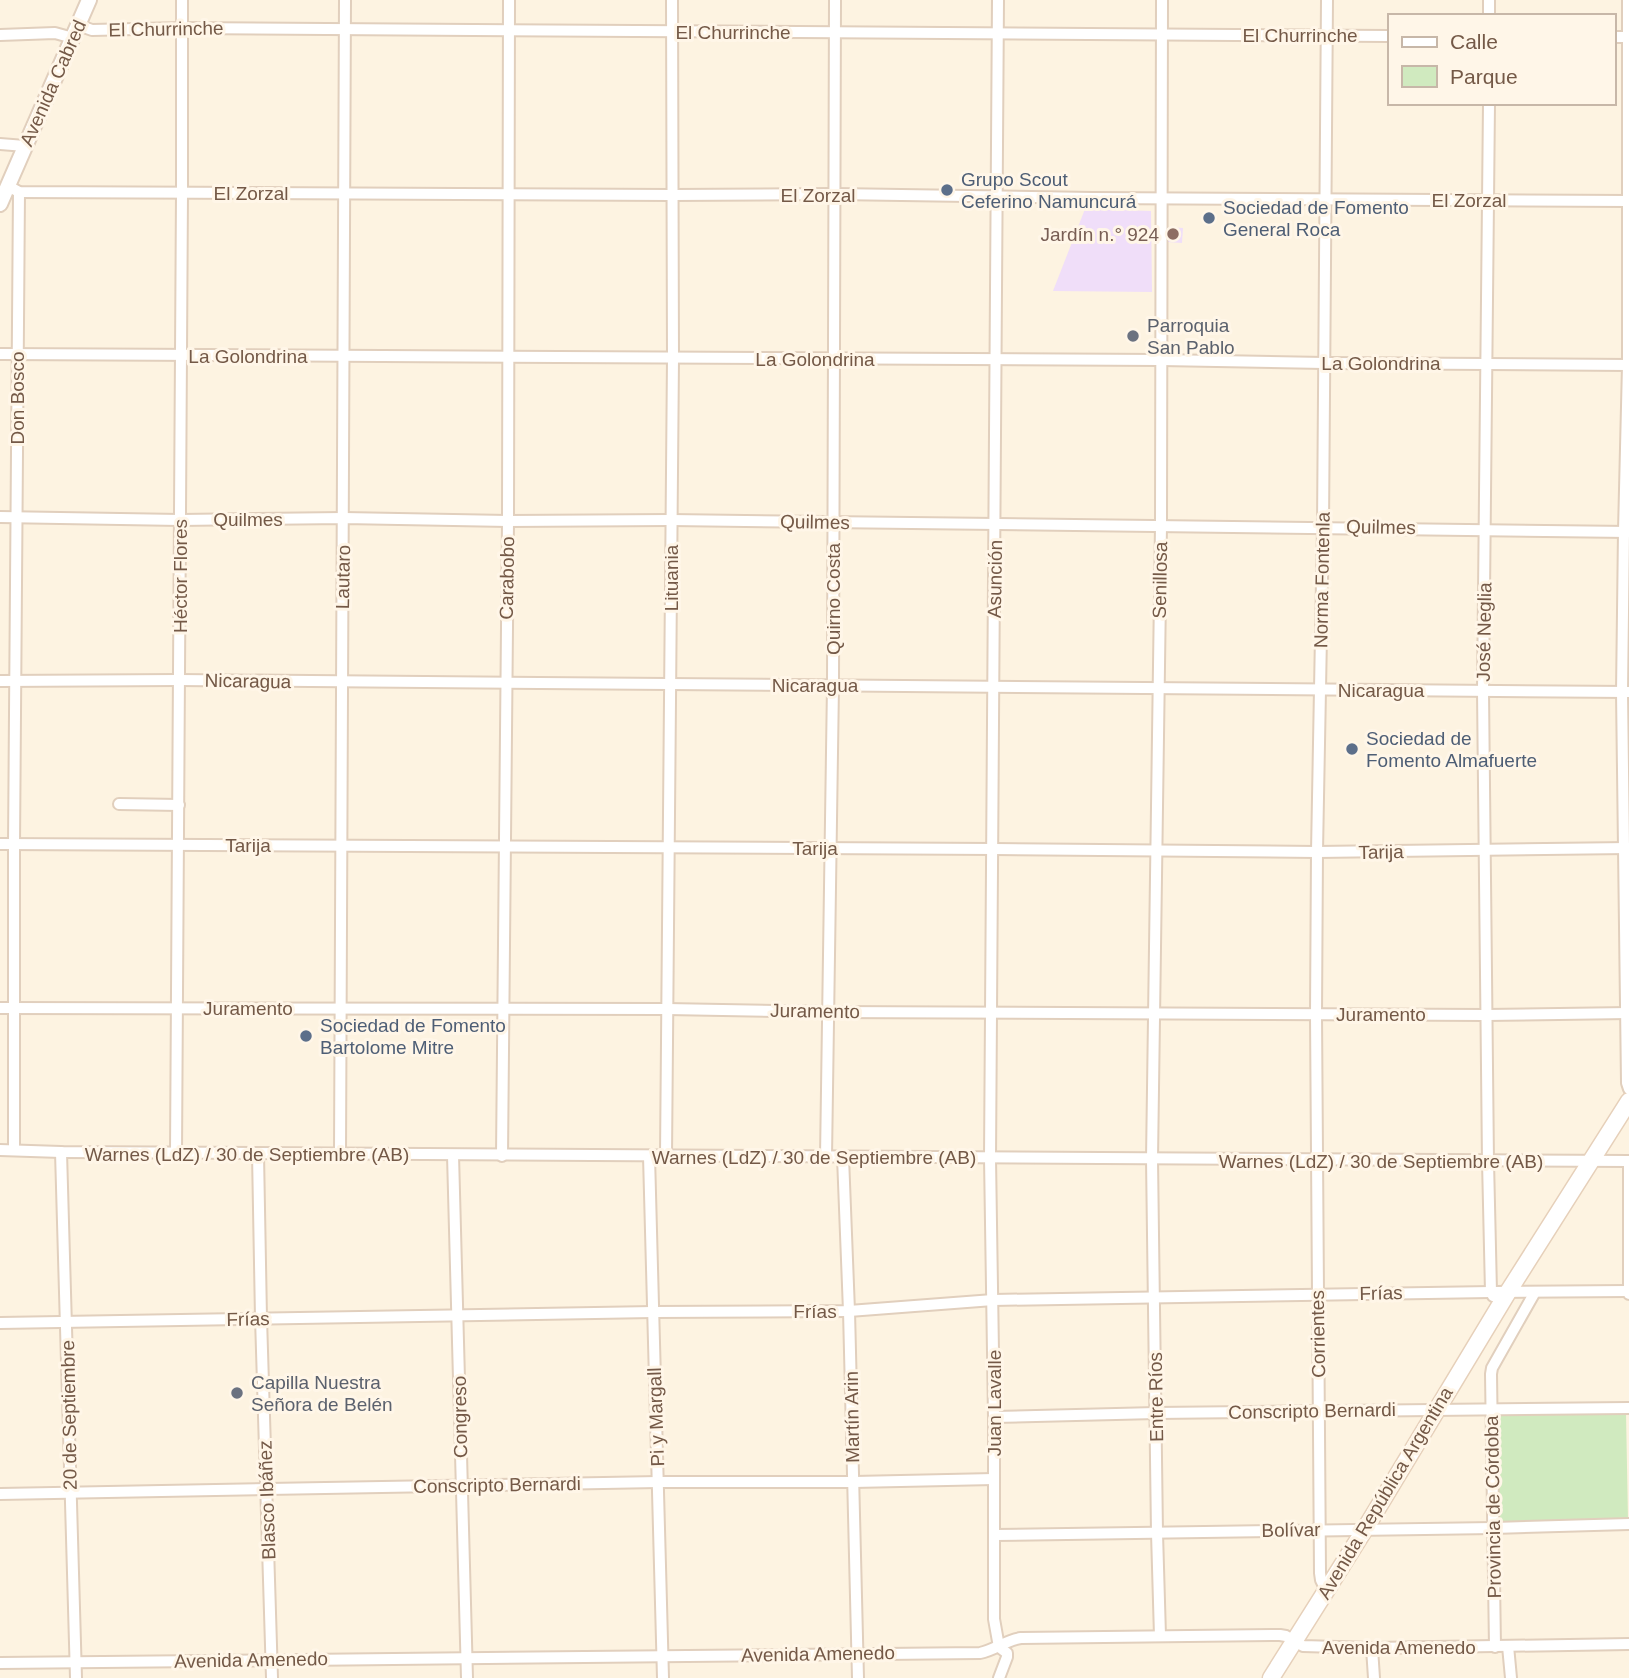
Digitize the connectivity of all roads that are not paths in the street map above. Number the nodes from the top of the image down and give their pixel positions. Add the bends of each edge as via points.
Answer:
1 (89, 0) edge
2 (182, 0) edge
3 (345, 0) edge
4 (509, 0) edge
5 (673, 0) edge
6 (835, 0) edge
7 (998, 0) edge
8 (1162, 0) edge
9 (1326, 0) edge
10 (1628, 0) edge
11 (181, 28) junction
12 (345, 29) junction
13 (509, 30) junction
14 (76, 32) junction
15 (672, 32) junction
16 (835, 32) junction
17 (997, 34) junction
18 (1161, 34) junction
19 (0, 35) edge
20 (1326, 36) junction
21 (1388, 36) edge
22 (1628, 37) edge
23 (1489, 105) edge
24 (0, 144) edge
25 (25, 146) junction
26 (13, 189) junction
27 (182, 193) junction
28 (344, 193) junction
29 (508, 194) junction
30 (835, 194) junction
31 (672, 195) junction
32 (997, 197) junction
33 (1161, 197) junction
34 (1325, 199) junction
35 (1489, 201) junction
36 (1628, 201) edge
37 (0, 204) edge
38 (0, 354) edge
39 (18, 355) junction
40 (180, 355) junction
41 (344, 357) junction
42 (508, 358) junction
43 (673, 358) junction
44 (834, 359) junction
45 (996, 360) junction
46 (1161, 360) junction
47 (1324, 363) junction
48 (1487, 364) junction
49 (1629, 365) edge
50 (0, 517) edge
51 (17, 517) junction
52 (344, 518) junction
53 (180, 520) junction
54 (671, 520) junction
55 (508, 521) junction
56 (834, 522) junction
57 (995, 524) junction
58 (1161, 525) junction
59 (1323, 527) junction
60 (1485, 529) junction
61 (1626, 531) edge
62 (0, 681) edge
63 (179, 681) junction
64 (15, 682) junction
65 (342, 682) junction
66 (506, 683) junction
67 (670, 684) junction
68 (833, 685) junction
69 (994, 687) junction
70 (1158, 688) junction
71 (1320, 690) junction
72 (1483, 691) junction
73 (1626, 692) edge
74 (119, 804) dead end
75 (179, 805) junction
76 (0, 844) edge
77 (179, 844) junction
78 (14, 845) junction
79 (342, 845) junction
80 (504, 847) junction
81 (668, 848) junction
82 (830, 848) junction
83 (1627, 848) edge
84 (993, 849) junction
85 (1156, 850) junction
86 (1484, 851) junction
87 (1317, 852) junction
88 (0, 1008) edge
89 (14, 1008) junction
90 (176, 1008) junction
91 (341, 1009) junction
92 (503, 1009) junction
93 (667, 1009) junction
94 (829, 1012) junction
95 (991, 1012) junction
96 (1155, 1013) junction
97 (1627, 1013) edge
98 (1316, 1014) junction
99 (1486, 1015) junction
100 (1629, 1089) edge
101 (1629, 1101) edge
102 (0, 1150) edge
103 (14, 1150) junction
104 (1629, 1150) edge
105 (61, 1152) junction
106 (176, 1153) junction
107 (258, 1154) junction
108 (340, 1154) junction
109 (453, 1155) junction
110 (502, 1156) junction
111 (649, 1156) junction
112 (666, 1156) junction
113 (826, 1157) junction
114 (843, 1157) junction
115 (990, 1158) junction
116 (1152, 1159) junction
117 (1317, 1161) junction
118 (1488, 1161) junction
119 (1627, 1161) edge
120 (1591, 1162) junction
121 (1492, 1292) junction
122 (1508, 1292) junction
123 (1535, 1292) junction
124 (1629, 1292) edge
125 (1317, 1294) junction
126 (1154, 1298) junction
127 (993, 1300) junction
128 (1499, 1308) junction
129 (849, 1311) junction
130 (653, 1312) junction
131 (458, 1315) junction
132 (261, 1318) junction
133 (67, 1322) junction
134 (0, 1323) edge
135 (1629, 1408) edge
136 (1436, 1409) junction
137 (1492, 1409) junction
138 (1319, 1412) junction
139 (1156, 1413) junction
140 (994, 1417) junction
141 (994, 1479) junction
142 (658, 1482) junction
143 (854, 1482) junction
144 (461, 1486) junction
145 (266, 1489) junction
146 (70, 1493) junction
147 (0, 1494) edge
148 (1629, 1524) edge
149 (1494, 1528) junction
150 (1320, 1529) junction
151 (1365, 1529) junction
152 (1157, 1532) junction
153 (995, 1535) junction
154 (1326, 1590) junction
155 (1160, 1636) junction
156 (1294, 1641) junction
157 (1629, 1644) edge
158 (1508, 1646) junction
159 (999, 1647) junction
160 (1495, 1647) junction
161 (1372, 1648) junction
162 (857, 1654) junction
163 (663, 1656) junction
164 (466, 1658) junction
165 (271, 1659) junction
166 (76, 1662) junction
167 (0, 1663) edge
168 (76, 1678) edge
169 (272, 1678) edge
170 (467, 1678) edge
171 (663, 1678) edge
172 (858, 1678) edge
173 (999, 1678) edge
174 (1271, 1678) edge
175 (1374, 1678) edge
176 (1511, 1678) edge

1 - 14 street, Avenida Cabred
2 - 11 street, Héctor Flores
3 - 12 street, Lautaro
4 - 13 street, Carabobo
5 - 15 street, Lituania
6 - 16 street, Quirno Costa
7 - 17 street, Asunción
8 - 18 street, Senillosa
9 - 20 street, Norma Fontenla
10 - 22 street
11 - 12 street, El Churrinche
11 - 14 street, El Churrinche
11 - 27 street, Héctor Flores
12 - 13 street, El Churrinche
12 - 28 street, Lautaro
13 - 15 street, El Churrinche
13 - 29 street, Carabobo
14 - 19 street, El Churrinche
14 - 25 street, Avenida Cabred
15 - 16 street, El Churrinche
15 - 31 street, Lituania
16 - 17 street, El Churrinche
16 - 30 street, Quirno Costa
17 - 18 street, El Churrinche
17 - 32 street, Asunción
18 - 20 street, El Churrinche
18 - 33 street, Senillosa
20 - 21 street, El Churrinche
20 - 34 street, Norma Fontenla
22 - 36 street
23 - 35 street, José Neglia
24 - 25 street
25 - 26 street, Avenida Cabred
26 - 27 street, El Zorzal
26 - 37 street, Avenida Cabred
26 - 39 street, Don Bosco
27 - 28 street, El Zorzal
27 - 40 street, Héctor Flores
28 - 29 street, El Zorzal
28 - 41 street, Lautaro
29 - 31 street, El Zorzal
29 - 42 street, Carabobo
30 - 31 street, El Zorzal
30 - 32 street, El Zorzal
30 - 44 street, Quirno Costa
31 - 43 street, Lituania
32 - 33 street, El Zorzal
32 - 45 street, Asunción
33 - 34 street, El Zorzal
33 - 46 street, Senillosa
34 - 35 street, El Zorzal
34 - 47 street, Norma Fontenla
35 - 36 street, El Zorzal
35 - 48 street, José Neglia
36 - 49 street
38 - 39 street, La Golondrina
39 - 40 street, La Golondrina
39 - 51 street, Don Bosco
40 - 41 street, La Golondrina
40 - 53 street, Héctor Flores
41 - 42 street, La Golondrina
41 - 52 street, Lautaro
42 - 43 street, La Golondrina
42 - 55 street, Carabobo
43 - 44 street, La Golondrina
43 - 54 street, Lituania
44 - 45 street, La Golondrina
44 - 56 street, Quirno Costa
45 - 46 street, La Golondrina
45 - 57 street, Asunción
46 - 47 street, La Golondrina
46 - 58 street, Senillosa
47 - 48 street, La Golondrina
47 - 59 street, Norma Fontenla
48 - 49 street, La Golondrina
48 - 60 street, José Neglia
49 - 61 street
50 - 51 street, Quilmes
51 - 53 street, Quilmes
51 - 64 street, Don Bosco
52 - 53 street, Quilmes
52 - 55 street, Quilmes
52 - 65 street, Lautaro
53 - 63 street, Héctor Flores
54 - 55 street, Quilmes
54 - 56 street, Quilmes
54 - 67 street, Lituania
55 - 66 street, Carabobo
56 - 57 street, Quilmes
56 - 68 street, Quirno Costa
57 - 58 street, Quilmes
57 - 69 street, Asunción
58 - 59 street, Quilmes
58 - 70 street, Senillosa
59 - 60 street, Quilmes
59 - 71 street, Norma Fontenla
60 - 61 street, Quilmes
60 - 72 street, José Neglia
61 - 73 street
62 - 64 street, Nicaragua
63 - 64 street, Nicaragua
63 - 65 street, Nicaragua
63 - 75 street, Héctor Flores
64 - 78 street, Don Bosco
65 - 66 street, Nicaragua
65 - 79 street, Lautaro
66 - 67 street, Nicaragua
66 - 80 street, Carabobo
67 - 68 street, Nicaragua
67 - 81 street, Lituania
68 - 69 street, Nicaragua
68 - 82 street, Quirno Costa
69 - 70 street, Nicaragua
69 - 84 street, Asunción
70 - 71 street, Nicaragua
70 - 85 street, Senillosa
71 - 72 street, Nicaragua
71 - 87 street, Norma Fontenla
72 - 73 street, Nicaragua
72 - 86 street, José Neglia
73 - 83 street
74 - 75 street
75 - 77 street, Héctor Flores
76 - 78 street, Tarija
77 - 78 street, Tarija
77 - 79 street, Tarija
77 - 90 street, Héctor Flores
78 - 89 street, Don Bosco
79 - 80 street, Tarija
79 - 91 street, Lautaro
80 - 81 street, Tarija
80 - 92 street, Carabobo
81 - 82 street, Tarija
81 - 93 street, Lituania
82 - 84 street, Tarija
82 - 94 street, Quirno Costa
83 - 86 street, Tarija
83 - 97 street
84 - 85 street, Tarija
84 - 95 street, Asunción
85 - 87 street, Tarija
85 - 96 street, Senillosa
86 - 87 street, Tarija
86 - 99 street, José Neglia
87 - 98 street, Norma Fontenla
88 - 89 street, Juramento
89 - 90 street, Juramento
89 - 103 street, Don Bosco
90 - 91 street, Juramento
90 - 106 street, Héctor Flores
91 - 92 street, Juramento
91 - 108 street, Lautaro
92 - 93 street, Juramento
92 - 110 street, Carabobo
93 - 94 street, Juramento
93 - 112 street, Lituania
94 - 95 street, Juramento
94 - 113 street, Quirno Costa
95 - 96 street, Juramento
95 - 115 street, Asunción
96 - 98 street, Juramento
96 - 116 street, Senillosa
97 - 99 street, Juramento
97 - 100 street
98 - 99 street, Juramento
98 - 117 street, Norma Fontenla
99 - 118 street, José Neglia
101 - 120 main road, Avenida República Argentina
102 - 103 street, Warnes (LdZ) / 30 de Septiembre (AB)
103 - 105 street, Warnes (LdZ) / 30 de Septiembre (AB)
104 - 119 street
105 - 106 street, Warnes (LdZ) / 30 de Septiembre (AB)
105 - 133 street, 20 de Septiembre
106 - 107 street, Warnes (LdZ) / 30 de Septiembre (AB)
107 - 108 street, Warnes (LdZ) / 30 de Septiembre (AB)
107 - 132 street, Blasco Ibáñez
108 - 109 street, Warnes (LdZ) / 30 de Septiembre (AB)
109 - 110 street, Warnes (LdZ) / 30 de Septiembre (AB)
109 - 131 street, Congreso
110 - 111 street, Warnes (LdZ) / 30 de Septiembre (AB)
111 - 112 street, Warnes (LdZ) / 30 de Septiembre (AB)
111 - 130 street, Pi y Margall
112 - 113 street, Warnes (LdZ) / 30 de Septiembre (AB)
113 - 114 street, Warnes (LdZ) / 30 de Septiembre (AB)
114 - 115 street, Warnes (LdZ) / 30 de Septiembre (AB)
114 - 129 street, Martín Arin
115 - 116 street, Warnes (LdZ) / 30 de Septiembre (AB)
115 - 127 street, Juan Lavalle
116 - 117 street, Warnes (LdZ) / 30 de Septiembre (AB)
116 - 126 street, Entre Ríos
117 - 118 street, Warnes (LdZ) / 30 de Septiembre (AB)
117 - 125 street, Corrientes
118 - 120 street, Warnes (LdZ) / 30 de Septiembre (AB)
118 - 121 street
119 - 120 street, Warnes (LdZ) / 30 de Septiembre (AB)
119 - 124 street
120 - 122 main road, Avenida República Argentina
121 - 122 street, Frías
121 - 125 street, Frías
121 - 128 street
122 - 123 street, Frías
122 - 128 main road, Avenida República Argentina
123 - 124 street, Frías
123 - 137 street, Provincia de Córdoba via 1492,1368
125 - 126 street, Frías
125 - 138 street, Corrientes
126 - 127 street, Frías
126 - 139 street, Entre Ríos
127 - 129 street, Frías
127 - 140 street, Juan Lavalle
128 - 136 main road, Avenida República Argentina
129 - 130 street, Frías
129 - 143 street, Martín Arin
130 - 131 street, Frías
130 - 142 street, Pi y Margall
131 - 132 street, Frías
131 - 144 street, Congreso
132 - 133 street, Frías
132 - 145 street, Blasco Ibáñez
133 - 134 street, Frías
133 - 146 street, 20 de Septiembre
135 - 137 street, Conscripto Bernardi
136 - 137 street, Conscripto Bernardi
136 - 138 street, Conscripto Bernardi
136 - 151 main road, Avenida República Argentina
137 - 149 street, Provincia de Córdoba
138 - 139 street, Conscripto Bernardi
138 - 150 street, Corrientes
139 - 140 street, Conscripto Bernardi
139 - 152 street, Entre Ríos
140 - 141 street, Juan Lavalle
141 - 143 street, Conscripto Bernardi
141 - 153 street, Juan Lavalle
142 - 143 street, Conscripto Bernardi
142 - 144 street, Conscripto Bernardi
142 - 163 street, Pi y Margall
143 - 162 street, Martín Arin
144 - 145 street, Conscripto Bernardi
144 - 164 street, Congreso
145 - 146 street, Conscripto Bernardi
145 - 165 street, Blasco Ibáñez
146 - 147 street, Conscripto Bernardi
146 - 166 street, 20 de Septiembre
148 - 149 street, Bolívar
149 - 151 street, Bolívar
149 - 160 street, Provincia de Córdoba
150 - 151 street, Bolívar
150 - 152 street, Bolívar
150 - 154 street, Corrientes via 1320,1573
151 - 154 main road, Avenida República Argentina
152 - 153 street, Bolívar
152 - 155 street, Entre Ríos
153 - 159 street, Juan Lavalle
154 - 156 main road, Avenida República Argentina
155 - 156 street, Avenida Amenedo via 1280,1635
155 - 159 street, Avenida Amenedo via 1021,1638
156 - 161 street, Avenida Amenedo via 1304,1646
156 - 174 main road, Avenida República Argentina
157 - 158 street, Avenida Amenedo
158 - 160 street, Avenida Amenedo
158 - 176 street
159 - 162 street, Avenida Amenedo via 980,1653
159 - 173 street, Juan Lavalle via 1007,1657
160 - 161 street, Avenida Amenedo
161 - 175 street
162 - 163 street, Avenida Amenedo
162 - 172 street, Martín Arin
163 - 164 street, Avenida Amenedo
163 - 171 street, Pi y Margall
164 - 165 street, Avenida Amenedo
164 - 170 street, Congreso
165 - 166 street, Avenida Amenedo
165 - 169 street, Blasco Ibáñez
166 - 167 street, Avenida Amenedo
166 - 168 street, 20 de Septiembre

